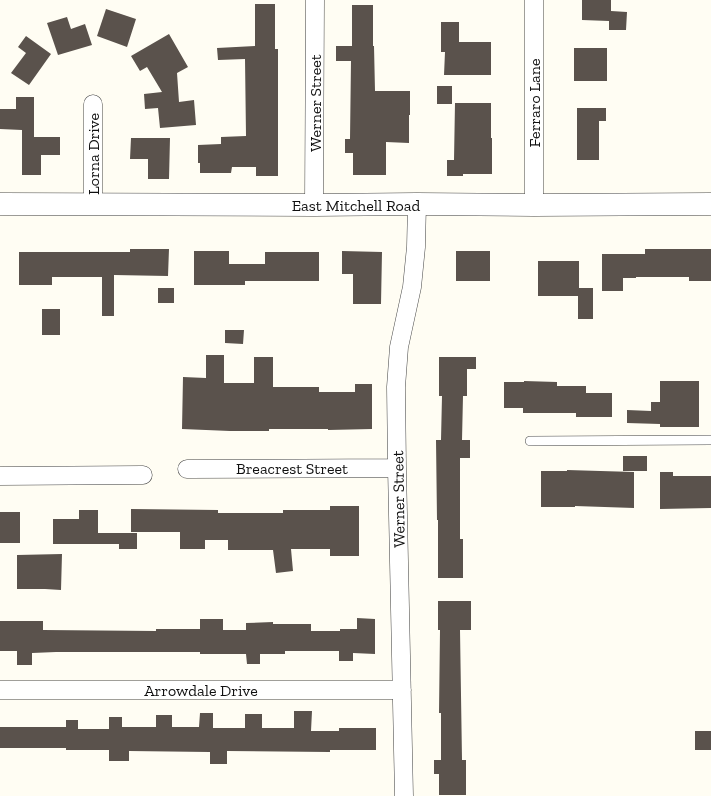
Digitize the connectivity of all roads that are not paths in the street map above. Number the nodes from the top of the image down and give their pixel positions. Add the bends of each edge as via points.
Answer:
1 (315, 0) edge
2 (534, 0) edge
3 (93, 104) dead end
4 (0, 204) edge
5 (93, 204) junction
6 (417, 204) junction
7 (711, 204) edge
8 (314, 205) junction
9 (534, 205) junction
10 (711, 440) edge
11 (530, 441) dead end
12 (397, 468) junction
13 (187, 469) dead end
14 (143, 475) dead end
15 (0, 476) edge
16 (0, 690) edge
17 (402, 690) junction
18 (404, 796) edge

1 - 8 street, Werner Street
2 - 9 street, Ferraro Lane
3 - 5 street, Lorna Drive
4 - 5 street, East Mitchell Road
5 - 8 street, East Mitchell Road
6 - 8 street, East Mitchell Road
6 - 9 street, East Mitchell Road
6 - 12 street, Werner Street via 412,287 399,347 396,387
7 - 9 street, East Mitchell Road
10 - 11 lane
12 - 13 street, Breacrest Street
12 - 17 street, Werner Street
14 - 15 street
16 - 17 street, Arrowdale Drive
17 - 18 street, Werner Street

